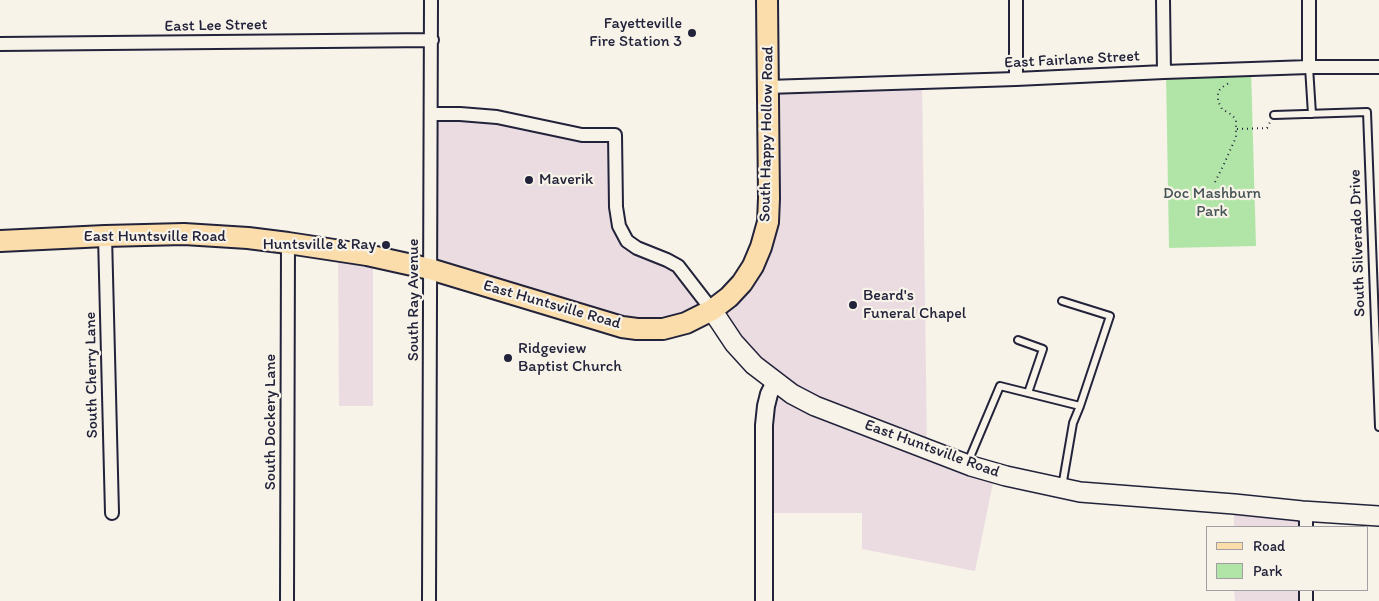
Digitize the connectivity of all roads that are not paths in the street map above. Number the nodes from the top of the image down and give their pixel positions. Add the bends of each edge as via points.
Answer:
1 (432, 0) edge
2 (767, 0) edge
3 (1016, 0) edge
4 (1163, 0) edge
5 (1309, 0) edge
6 (432, 40) junction
7 (0, 44) edge
8 (1379, 66) edge
9 (1310, 67) junction
10 (1164, 72) junction
11 (1016, 79) junction
12 (767, 87) junction
13 (432, 114) junction
14 (1312, 114) junction
15 (1274, 115) road end
16 (105, 236) junction
17 (0, 242) edge
18 (288, 243) junction
19 (430, 269) junction
20 (1062, 301) dead end
21 (712, 310) junction
22 (1018, 340) dead end
23 (775, 382) junction
24 (1028, 393) junction
25 (1080, 406) junction
26 (1379, 427) edge
27 (967, 464) junction
28 (1062, 488) junction
29 (112, 513) dead end
30 (1379, 516) edge
31 (1304, 519) edge
32 (287, 601) edge
33 (428, 601) edge
34 (764, 601) edge

1 - 6 street, South Ray Avenue
2 - 12 main road, South Happy Hollow Road
3 - 11 street
4 - 10 street
5 - 9 street
6 - 7 street, East Lee Street
6 - 13 street, South Ray Avenue
8 - 9 street, East Fairlane Street
9 - 10 street, East Fairlane Street
9 - 14 lane
10 - 11 street, East Fairlane Street
11 - 12 street, East Fairlane Street
12 - 21 main road, South Happy Hollow Road via 768,222 753,266 736,290
13 - 19 street, South Ray Avenue
13 - 21 street via 497,117 582,134 615,135 618,226 627,241 637,248 678,266
14 - 15 lane, South Silverado Drive
14 - 26 lane, South Silverado Drive via 1367,112
16 - 17 main road, East Huntsville Road
16 - 18 main road, East Huntsville Road via 184,234
16 - 29 street, South Cherry Lane
18 - 19 main road, East Huntsville Road
18 - 32 street, South Dockery Lane
19 - 21 main road, East Huntsville Road via 622,327 663,328 686,323
19 - 33 street, South Ray Avenue
20 - 25 lane via 1110,316
21 - 23 main road, East Huntsville Road via 734,343
22 - 24 lane via 1043,349
23 - 27 main road, East Huntsville Road via 815,406
23 - 34 street via 769,394 764,425
24 - 25 lane
24 - 27 lane via 1000,386
25 - 28 lane via 1073,423
27 - 28 main road, East Huntsville Road
28 - 31 main road, East Huntsville Road via 1234,504
30 - 31 main road, East Huntsville Road

